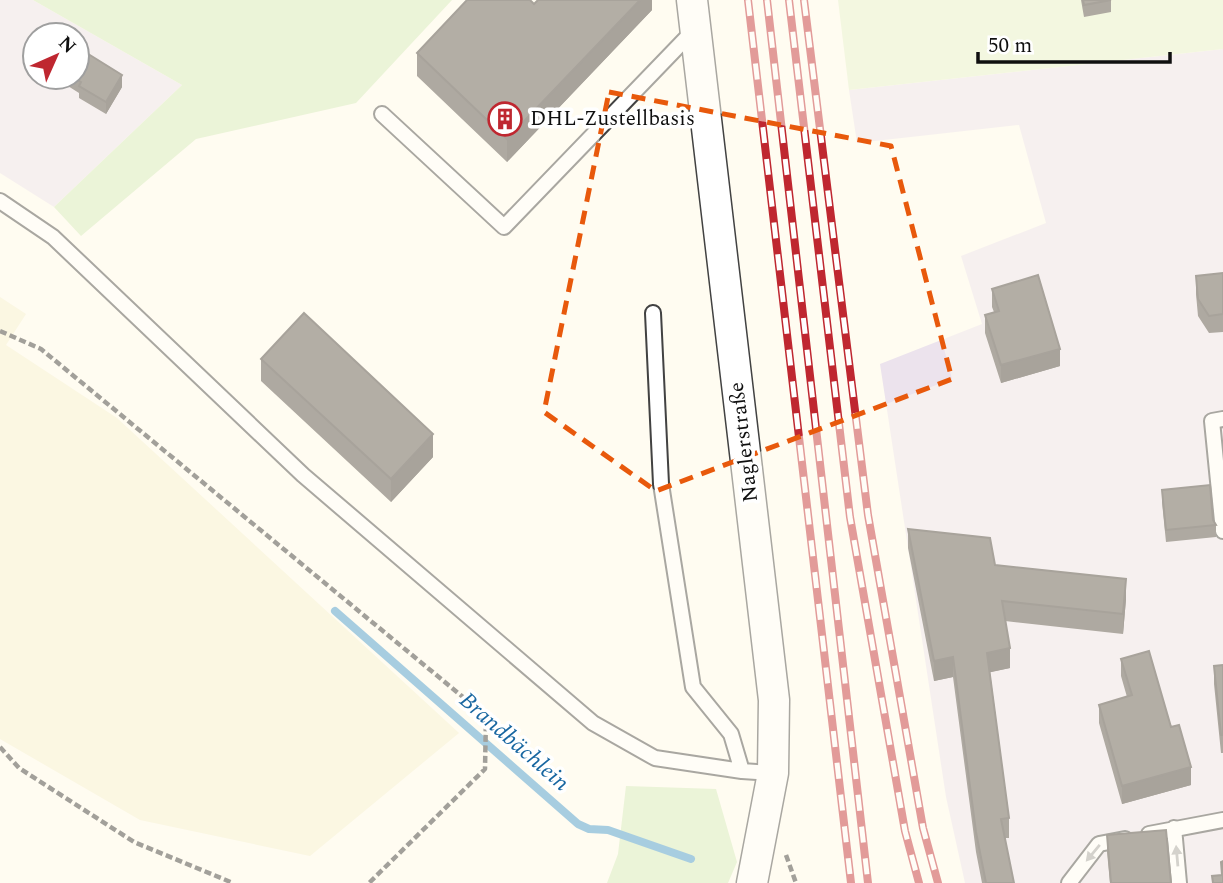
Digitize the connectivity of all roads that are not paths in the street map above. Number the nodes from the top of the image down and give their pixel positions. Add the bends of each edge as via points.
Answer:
1 (692, 0) edge
2 (695, 29) junction
3 (382, 114) dead end
4 (0, 201) edge
5 (653, 313) dead end
6 (1223, 419) edge
7 (1223, 531) edge
8 (742, 771) junction
9 (773, 772) junction
10 (1223, 820) edge
11 (1174, 828) junction
12 (752, 883) edge
13 (1069, 883) edge
14 (1179, 883) edge

1 - 2 street, Naglerstraße
2 - 3 lane via 504,227
2 - 9 street, Naglerstraße via 775,701
4 - 8 lane via 53,237 303,475 593,723 655,758
5 - 8 lane via 661,484 693,687 732,734
6 - 7 lane via 1212,421
8 - 9 lane
9 - 12 street, Naglerstraße
10 - 11 lane
11 -> 13 lane via 1099,844
14 -> 11 lane

